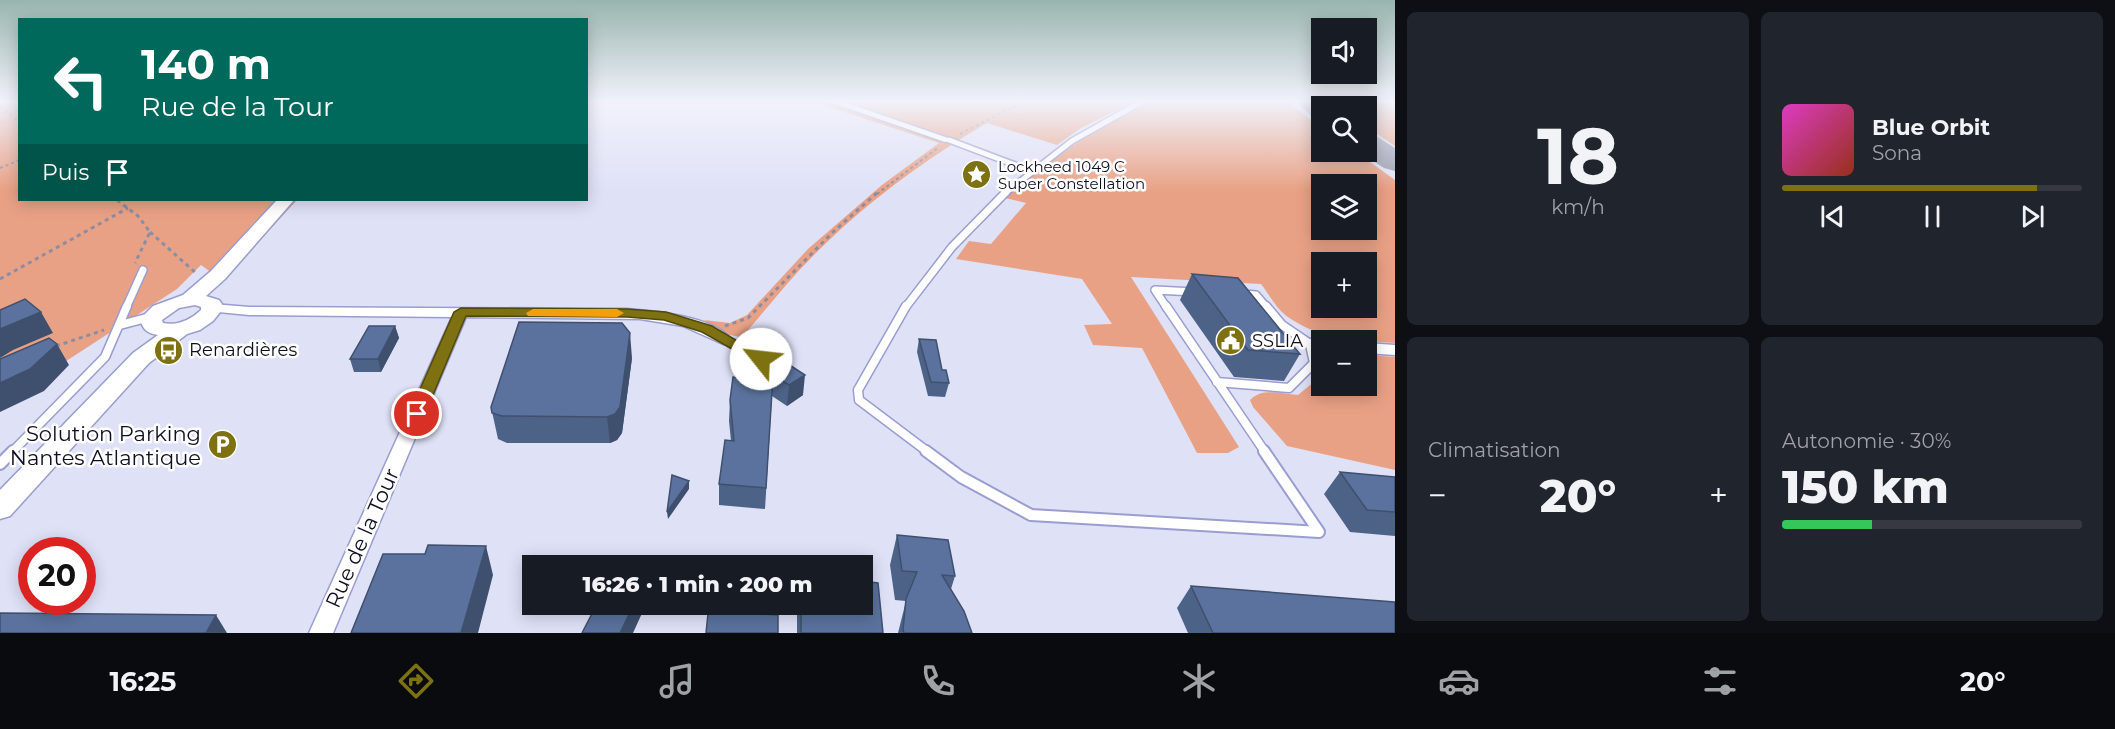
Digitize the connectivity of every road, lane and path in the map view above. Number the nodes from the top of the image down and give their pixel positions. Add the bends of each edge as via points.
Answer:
1 (924, 132) edge
2 (965, 132) edge
3 (1085, 132) edge
4 (949, 140) junction
5 (18, 161) edge
6 (0, 168) edge
7 (1031, 171) junction
8 (118, 201) edge
9 (285, 201) edge
10 (128, 208) junction
11 (150, 232) junction
12 (143, 270) joint
13 (209, 276) junction
14 (0, 279) edge
15 (1200, 292) edge
16 (1234, 294) edge
17 (202, 306) junction
18 (461, 312) junction
19 (690, 323) junction
20 (160, 324) junction
21 (120, 325) junction
22 (723, 339) joint
23 (1311, 341) edge
24 (50, 348) edge
25 (1377, 349) edge
26 (1395, 350) edge
27 (761, 359) dead end
28 (1311, 366) edge
29 (1217, 382) junction
30 (0, 464) edge
31 (0, 508) edge
32 (321, 633) edge

1 - 4 street
2 - 4 path
3 - 7 lane
4 - 7 lane
4 - 19 path via 891,181 833,232 748,318 727,326
5 - 6 path
7 - 29 lane via 952,247 903,311 858,390 859,400 961,477 1031,515 1319,532
8 - 10 path
9 - 13 main road
10 - 11 path
10 - 14 path
11 - 12 path via 132,269
11 - 13 path
12 - 21 lane
13 - 17 main road
15 - 29 lane via 1155,290
16 - 23 lane via 1256,295 1282,326
17 - 18 street via 249,311
17 - 20 main road
18 - 19 street via 627,313 666,316
18 - 32 street, Rue de la Tour
19 - 22 street
20 - 21 lane
20 - 31 main road via 141,358
21 - 24 path
21 - 30 lane via 96,368
22 - 27 lane
25 - 26 street
28 - 29 lane via 1289,388

